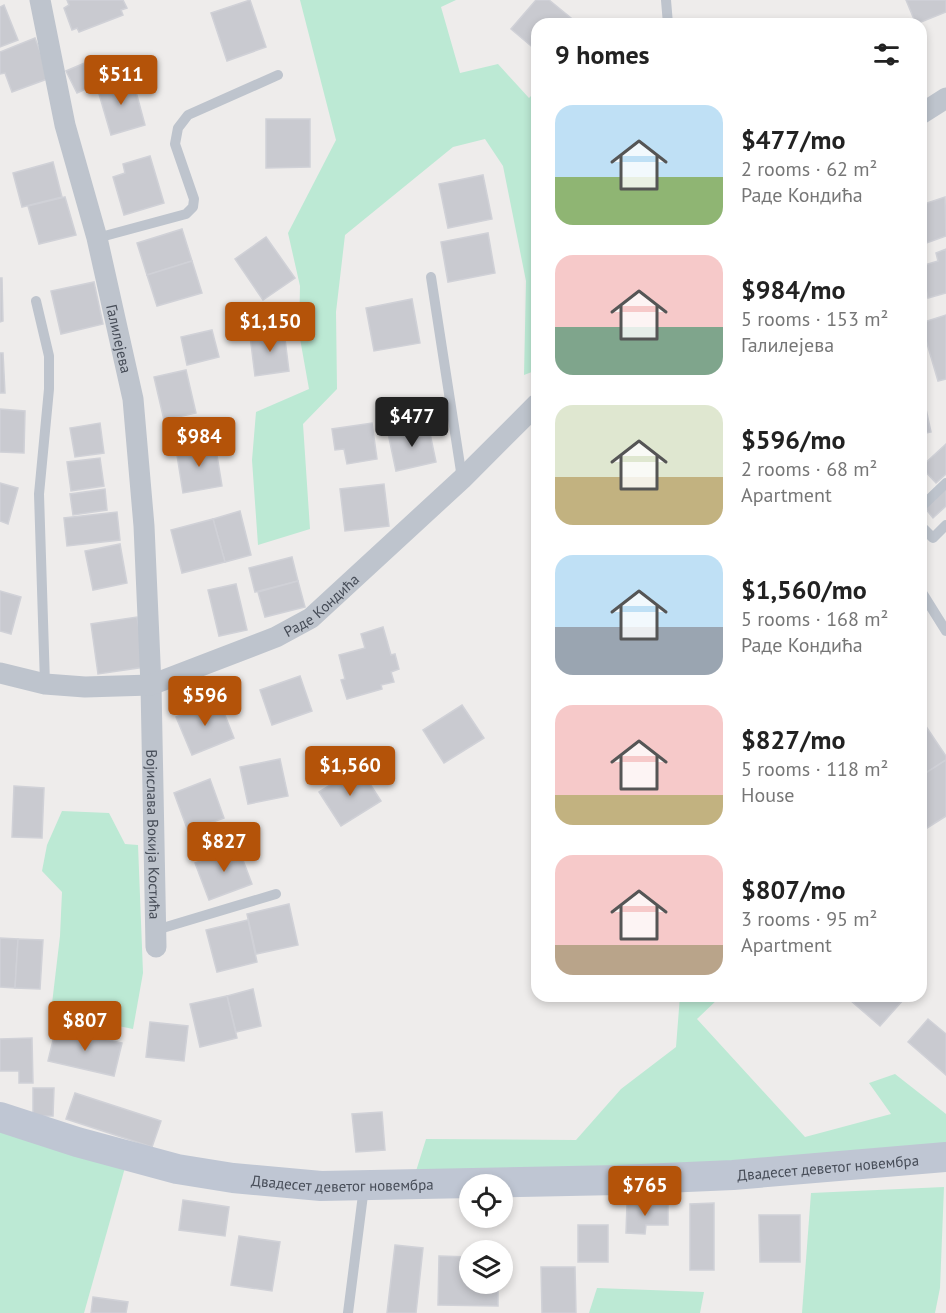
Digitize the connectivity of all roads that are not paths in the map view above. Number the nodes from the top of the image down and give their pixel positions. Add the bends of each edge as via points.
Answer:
1 (40, 0) edge
2 (666, 0) edge
3 (668, 18) edge
4 (278, 75) dead end
5 (946, 98) edge
6 (927, 110) edge
7 (97, 238) junction
8 (432, 277) dead end
9 (36, 301) dead end
10 (531, 411) edge
11 (462, 479) junction
12 (946, 483) edge
13 (927, 501) edge
14 (946, 525) edge
15 (927, 532) edge
16 (927, 601) edge
17 (946, 632) edge
18 (0, 673) edge
19 (45, 684) junction
20 (151, 685) junction
21 (276, 894) dead end
22 (156, 939) joint
23 (0, 1117) edge
24 (946, 1158) edge
25 (364, 1186) junction
26 (348, 1313) edge

1 - 7 street, Галилејева via 65,125
2 - 3 lane
4 - 7 lane via 188,115 178,128 175,144 194,199 186,214
5 - 6 street
7 - 20 street, Галилејева via 133,399 144,526
8 - 11 lane
9 - 19 lane via 50,356 39,494
10 - 11 street, Раде Кондића
11 - 20 street, Раде Кондића via 310,618 276,637
12 - 13 lane
14 - 15 lane via 933,538
16 - 17 lane
18 - 19 street, Раде Кондића
19 - 20 street, Раде Кондића
20 - 22 street, Војислава Вокија Костића
21 - 22 lane
23 - 25 street, Двадесет деветог новембра via 177,1169 286,1184
24 - 25 street, Двадесет деветог новембра via 733,1175
25 - 26 lane

